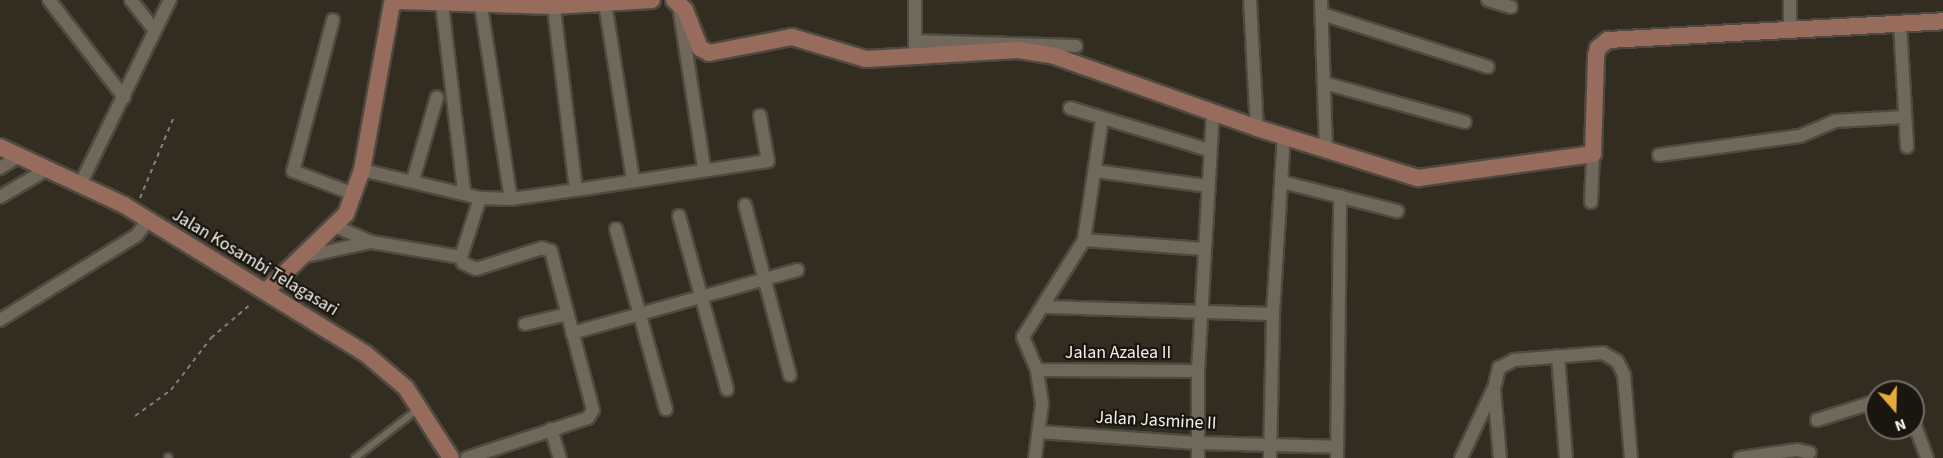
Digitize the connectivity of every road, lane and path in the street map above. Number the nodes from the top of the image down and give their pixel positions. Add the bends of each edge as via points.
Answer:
1 (49, 0) edge
2 (131, 0) edge
3 (170, 0) edge
4 (652, 0) edge
5 (676, 0) edge
6 (915, 0) edge
7 (1250, 0) edge
8 (1321, 0) edge
9 (1488, 0) edge
10 (1790, 0) edge
11 (391, 2) edge
12 (553, 3) edge
13 (605, 3) junction
14 (442, 4) junction
15 (481, 6) junction
16 (1511, 7) dead end
17 (1322, 14) junction
18 (333, 20) dead end
19 (1943, 21) edge
20 (1900, 24) junction
21 (1790, 27) junction
22 (155, 31) junction
23 (1076, 46) dead end
24 (915, 48) junction
25 (1488, 67) dead end
26 (1324, 83) junction
27 (123, 97) junction
28 (437, 97) dead end
29 (1071, 108) dead end
30 (1213, 113) junction
31 (760, 116) dead end
32 (1905, 117) junction
33 (173, 118) dead end
34 (1102, 119) junction
35 (1465, 122) dead end
36 (1257, 128) junction
37 (1284, 136) junction
38 (0, 147) edge
39 (1907, 147) dead end
40 (1209, 150) junction
41 (1326, 150) junction
42 (1593, 154) junction
43 (1659, 155) dead end
44 (21, 156) junction
45 (0, 168) edge
46 (49, 168) junction
47 (704, 168) junction
48 (362, 170) junction
49 (1095, 171) junction
50 (413, 180) junction
51 (633, 180) junction
52 (1282, 182) junction
53 (81, 183) junction
54 (1208, 186) junction
55 (576, 190) junction
56 (464, 192) junction
57 (354, 194) junction
58 (1340, 196) junction
59 (0, 197) edge
60 (480, 198) junction
61 (511, 199) junction
62 (1591, 202) dead end
63 (745, 205) dead end
64 (1397, 212) dead end
65 (141, 216) junction
66 (679, 216) dead end
67 (337, 227) junction
68 (616, 230) dead end
69 (1084, 240) junction
70 (371, 242) junction
71 (1204, 249) junction
72 (301, 257) junction
73 (461, 257) junction
74 (796, 270) dead end
75 (765, 278) junction
76 (266, 291) junction
77 (701, 295) junction
78 (1045, 307) junction
79 (639, 311) junction
80 (1202, 312) junction
81 (568, 314) junction
82 (1273, 314) junction
83 (0, 320) edge
84 (525, 324) dead end
85 (572, 333) junction
86 (1558, 356) junction
87 (1037, 370) junction
88 (1198, 371) junction
89 (790, 375) dead end
90 (727, 389) dead end
91 (1494, 389) junction
92 (1865, 405) edge
93 (420, 407) junction
94 (666, 409) dead end
95 (135, 416) dead end
96 (1817, 420) dead end
97 (551, 429) junction
98 (1039, 432) junction
99 (1920, 440) edge
100 (1198, 443) junction
101 (1271, 444) junction
102 (1337, 452) edge
103 (498, 453) edge
104 (1810, 453) dead end
105 (355, 458) edge
106 (451, 458) edge
107 (467, 458) edge
108 (560, 458) edge
109 (1035, 458) edge
110 (1198, 458) edge
111 (1270, 458) edge
112 (1461, 458) edge
113 (1500, 458) edge
114 (1566, 458) edge
115 (1631, 458) edge
116 (1740, 458) edge
117 (1927, 458) edge

1 - 27 street
2 - 22 street
3 - 22 street
4 - 13 street
5 - 24 street via 700,48 709,53 785,38 866,59
5 - 47 street
6 - 24 street
7 - 36 street
8 - 17 street
9 - 16 street
10 - 21 street
11 - 14 street
11 - 48 street
12 - 13 street
12 - 15 street
12 - 55 street
13 - 51 street
14 - 15 street
14 - 56 street
15 - 61 street
17 - 25 street
17 - 26 street
18 - 57 street via 293,171
19 - 20 street
20 - 21 street
20 - 32 street
21 - 42 street via 1603,43 1596,56
22 - 27 street
23 - 24 street
24 - 30 street via 1018,50 1054,56
26 - 35 street
26 - 41 street
27 - 53 street
28 - 50 street
29 - 34 street
30 - 36 street
30 - 40 street
31 - 47 street via 768,161
32 - 39 street
32 - 43 street via 1835,121 1800,136
33 - 65 path via 149,170
34 - 40 street
34 - 49 street
36 - 37 street
37 - 41 street
37 - 52 street
38 - 44 street, Jalan Kosambi Telagasari
40 - 54 street
41 - 42 street via 1418,178
42 - 62 street
44 - 45 street
44 - 46 street, Jalan Kosambi Telagasari
46 - 53 street, Jalan Kosambi Telagasari
46 - 59 street
47 - 51 street
48 - 50 street
48 - 57 street
49 - 54 street
49 - 69 street
50 - 56 street
51 - 55 street
52 - 58 street
52 - 82 street
53 - 65 street, Jalan Kosambi Telagasari
54 - 71 street
55 - 61 street
56 - 60 street
57 - 67 street
58 - 64 street
58 - 102 street
60 - 61 street
60 - 73 street
63 - 75 street
65 - 76 street, Jalan Kosambi Telagasari
65 - 83 street via 137,236
66 - 77 street
67 - 70 street
67 - 72 street
68 - 79 street
69 - 71 street
69 - 78 street
70 - 72 street
70 - 73 street
71 - 80 street
72 - 76 street
73 - 81 street via 466,266 476,269 548,249 556,260
74 - 75 street
75 - 77 street
75 - 89 street
76 - 93 street, Jalan Kosambi Telagasari via 366,354 406,388
76 - 95 path via 211,338 171,390
77 - 79 street
77 - 90 street
78 - 80 street
78 - 87 street via 1023,337
79 - 85 street
79 - 94 street
80 - 82 street
80 - 88 street
81 - 84 street
81 - 85 street
82 - 101 street
85 - 97 street via 593,410 588,418
86 - 91 street via 1504,365 1499,368
86 - 114 street
86 - 115 street via 1603,353 1622,368
87 - 88 street, Jalan Azalea II
87 - 98 street via 1042,403
88 - 100 street
91 - 112 street
91 - 113 street
92 - 96 street
93 - 105 lane
93 - 106 street, Jalan Kosambi Telagasari
97 - 103 street
97 - 108 street
98 - 100 street, Jalan Jasmine II
98 - 109 street
99 - 117 street
100 - 101 street, Jalan Jasmine II
100 - 110 street
101 - 102 street, Jalan Jasmine II
101 - 111 street
103 - 107 street
104 - 116 street via 1797,450

